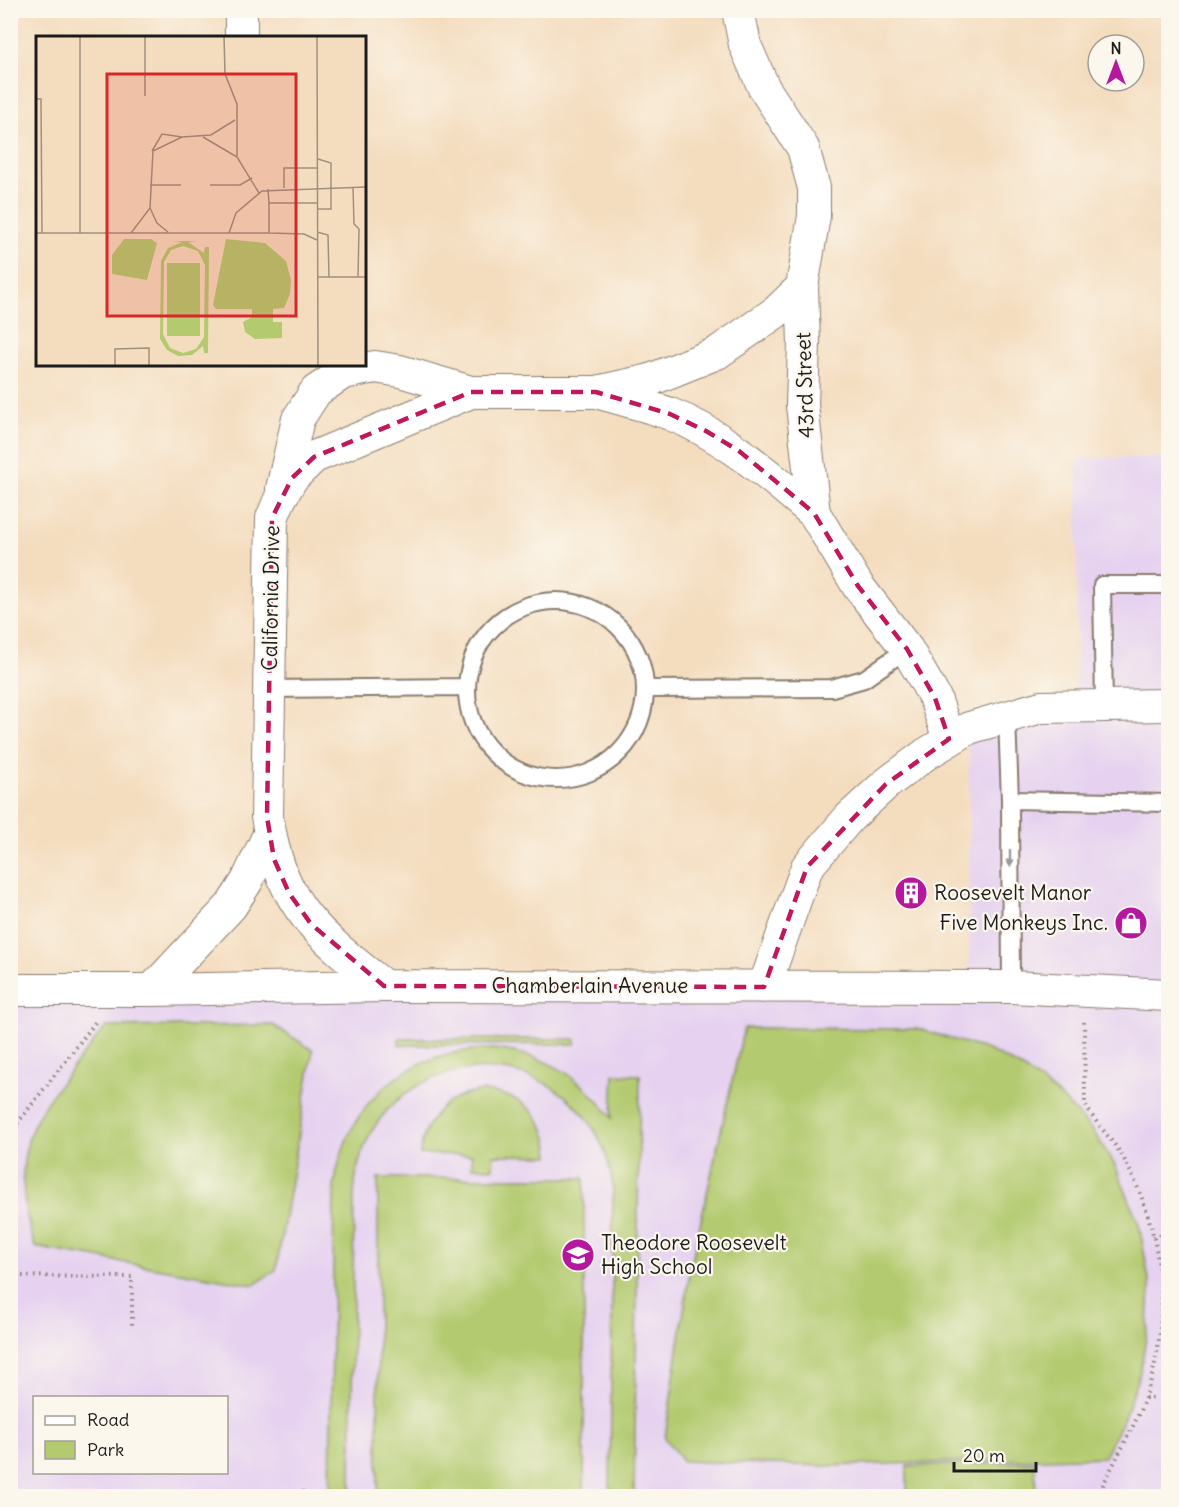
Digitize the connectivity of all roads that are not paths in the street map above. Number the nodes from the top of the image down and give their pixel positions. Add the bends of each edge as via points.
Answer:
1 (241, 10) edge
2 (738, 10) edge
3 (241, 36) edge
4 (802, 287) junction
5 (471, 392) junction
6 (596, 392) junction
7 (280, 499) junction
8 (814, 513) junction
9 (1168, 585) edge
10 (907, 649) junction
11 (465, 687) junction
12 (269, 689) junction
13 (646, 689) junction
14 (1168, 705) edge
15 (1104, 706) junction
16 (1007, 717) junction
17 (950, 740) junction
18 (1010, 800) junction
19 (1168, 803) edge
20 (270, 832) junction
21 (384, 986) junction
22 (764, 987) junction
23 (1011, 987) junction
24 (10, 990) edge
25 (152, 990) junction
26 (1168, 995) edge

1 - 3 street
2 - 4 street, 43rd Street via 745,45 764,88 803,148 814,188 814,216
4 - 6 street, California Drive via 776,312 717,353 650,380
4 - 8 street, 43rd Street via 802,405
5 - 6 street, California Drive
5 - 7 street, California Drive via 314,457 292,478
5 - 7 street via 375,367 343,373 316,392 298,419
6 - 8 street, California Drive via 670,414 706,431 739,451
7 - 12 street, California Drive via 272,518
8 - 10 street, 43rd Street via 858,586
9 - 15 lane via 1102,585
10 - 13 lane via 864,679 832,688
10 - 17 street, 43rd Street via 935,698
11 - 12 lane
11 - 13 lane via 478,644 504,616 530,604 558,600 585,605 608,617 627,636 640,659
11 - 13 lane via 475,731 494,755 518,772 546,780 575,778 601,768 622,750 633,736 643,711
12 - 20 street, California Drive
14 - 15 street
15 - 16 street via 1041,707
16 - 17 street via 969,728
16 - 18 lane
17 - 22 street via 886,784 849,818 807,867
18 - 19 lane
18 -> 23 lane
20 - 21 street, California Drive via 274,859 311,924
20 - 25 street via 231,906
21 - 22 street, Chamberlain Avenue
21 - 25 street, Chamberlain Avenue
22 - 23 street, Chamberlain Avenue
23 - 26 street, Chamberlain Avenue
24 - 25 street, Chamberlain Avenue

